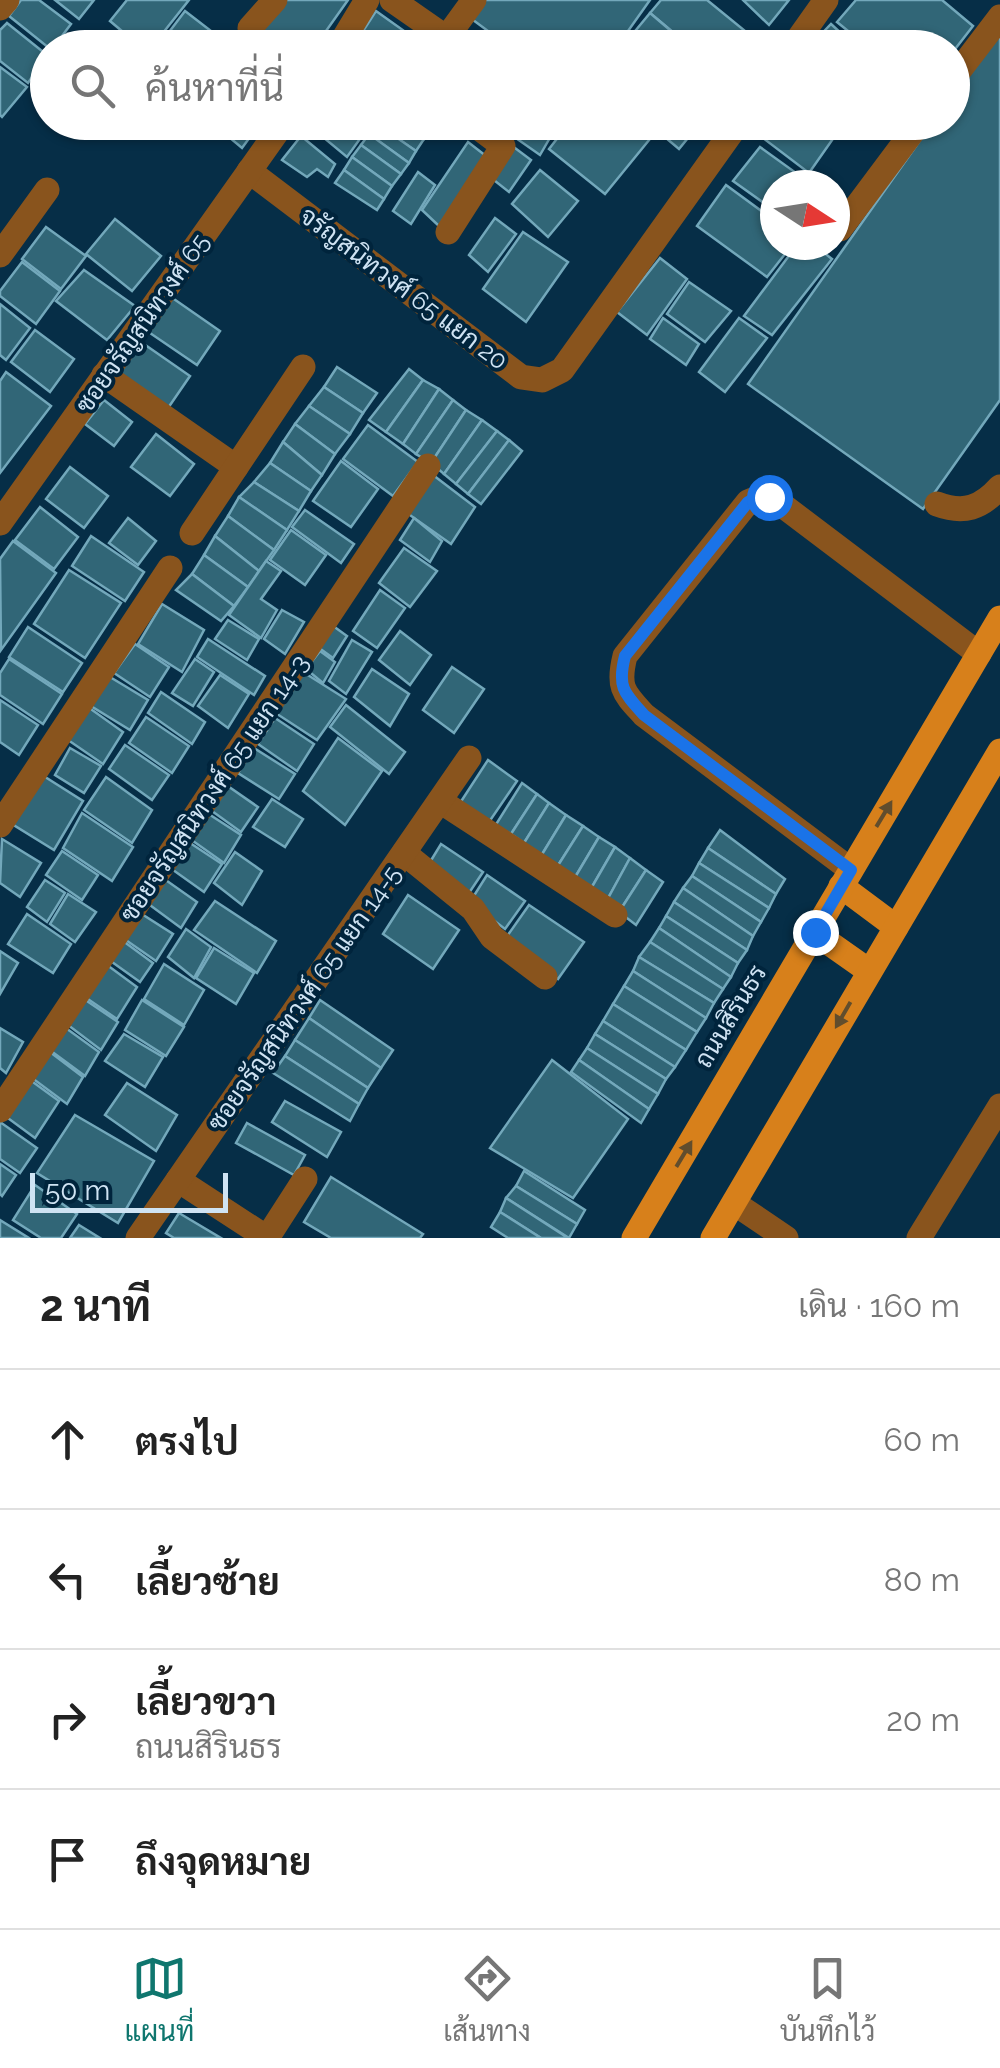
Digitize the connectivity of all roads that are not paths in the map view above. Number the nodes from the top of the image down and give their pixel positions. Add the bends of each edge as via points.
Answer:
1 (7, 0) edge
2 (275, 0) edge
3 (367, 0) edge
4 (392, 0) edge
5 (474, 0) edge
6 (826, 0) edge
7 (0, 8) edge
8 (1000, 17) edge
9 (250, 28) dead end
10 (349, 30) edge
11 (436, 30) edge
12 (460, 30) edge
13 (805, 30) edge
14 (970, 56) edge
15 (272, 140) edge
16 (495, 140) edge
17 (725, 140) edge
18 (907, 140) edge
19 (250, 171) junction
20 (47, 190) dead end
21 (850, 216) edge
22 (448, 232) dead end
23 (0, 255) edge
24 (303, 367) dead end
25 (104, 375) junction
26 (428, 466) dead end
27 (236, 467) junction
28 (996, 501) edge
29 (937, 504) dead end
30 (0, 524) edge
31 (192, 533) dead end
32 (170, 568) dead end
33 (1000, 618) edge
34 (980, 654) junction
35 (1000, 750) edge
36 (469, 758) dead end
37 (440, 801) junction
38 (0, 825) edge
39 (404, 854) junction
40 (846, 878) junction
41 (615, 915) dead end
42 (896, 927) junction
43 (815, 932) junction
44 (869, 970) junction
45 (545, 977) dead end
46 (1000, 1106) edge
47 (0, 1110) edge
48 (306, 1179) dead end
49 (178, 1180) junction
50 (734, 1204) junction
51 (138, 1238) edge
52 (634, 1238) edge
53 (713, 1238) edge
54 (786, 1238) edge
55 (919, 1238) edge

1 - 7 street
2 - 9 street
3 - 10 street
4 - 11 street
5 - 12 street
6 - 13 street
8 - 14 street
15 - 19 street, ซอยจรัญสนิทวงศ์ 65
16 - 22 street via 503,146
17 - 19 street, จรัญสนิทวงศ์ 65 แยก 20 via 562,370 542,380 521,377
18 - 21 street
19 - 25 street, ซอยจรัญสนิทวงศ์ 65
20 - 23 street
24 - 27 street
25 - 27 street
25 - 30 street, ซอยจรัญสนิทวงศ์ 65
26 - 47 street, ซอยจรัญสนิทวงศ์ 65 แยก 14-3
27 - 31 street
28 - 29 street via 965,511
32 - 38 street
33 - 34 main road, ถนนสิรินธร
40 -> 34 main road, ถนนสิรินธร
34 - 40 street via 786,508 758,497 625,656 622,691 644,715
35 - 42 main road
36 - 37 street, ซอยจรัญสนิทวงศ์ 65 แยก 14-5
37 - 39 street, ซอยจรัญสนิทวงศ์ 65 แยก 14-5
37 - 41 street
39 - 45 street
39 - 49 street, ซอยจรัญสนิทวงศ์ 65 แยก 14-5
40 - 42 main road
40 - 43 main road, ถนนสิรินธร
42 - 44 main road
43 - 44 main road
52 -> 43 main road, ถนนสิรินธร
44 -> 50 main road
46 - 55 street
48 - 49 street via 267,1238
49 - 51 street, ซอยจรัญสนิทวงศ์ 65 แยก 14-5
50 - 53 main road
50 - 54 street

